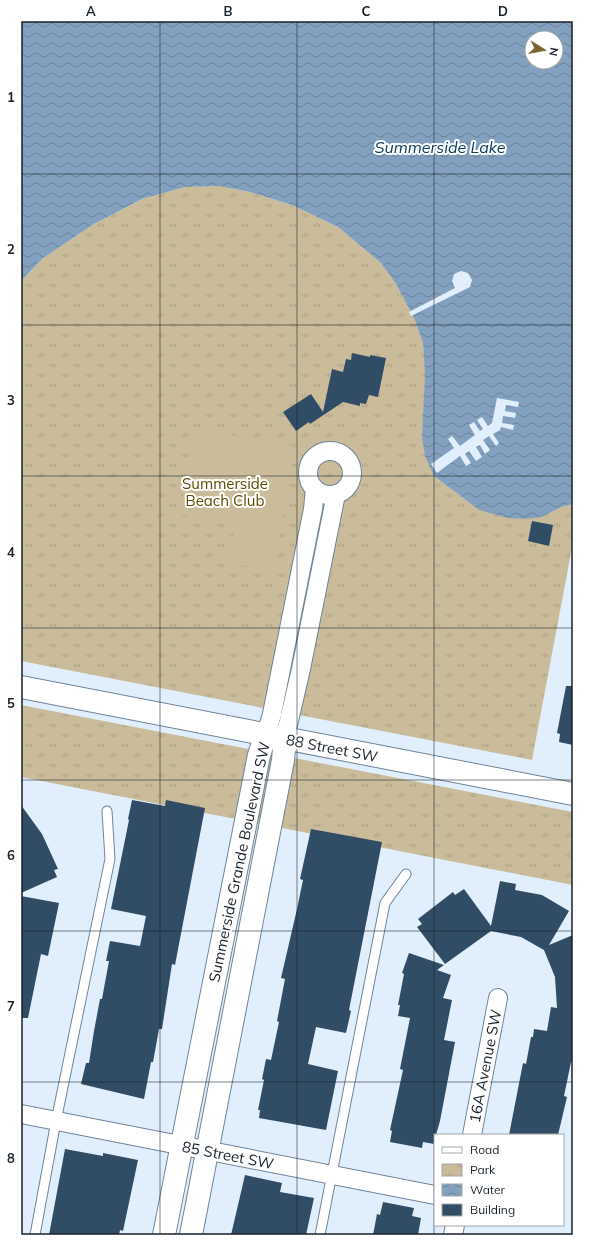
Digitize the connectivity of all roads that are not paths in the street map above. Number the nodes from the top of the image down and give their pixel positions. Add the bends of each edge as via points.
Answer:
1 (316, 489) junction
2 (336, 494) junction
3 (21, 687) edge
4 (275, 737) junction
5 (573, 794) edge
6 (107, 811) dead end
7 (406, 874) dead end
8 (498, 998) dead end
9 (21, 1114) edge
10 (56, 1122) junction
11 (472, 1134) edge
12 (181, 1146) junction
13 (208, 1151) junction
14 (332, 1175) junction
15 (434, 1195) edge
16 (35, 1235) edge
17 (164, 1235) edge
18 (191, 1235) edge
19 (320, 1235) edge

1 - 2 street via 329,495
1 - 2 street via 308,477 311,463 321,453 335,452 348,459 352,473 348,486
1 - 4 street, Summerside Grande Boulevard SW via 272,714
2 - 4 street, Summerside Grande Boulevard SW via 301,669
3 - 4 street, 88 Street SW
4 - 5 street, 88 Street SW
4 - 12 street, Summerside Grande Boulevard SW via 258,755
4 - 13 street, Summerside Grande Boulevard SW via 283,760
6 - 10 lane via 110,859
7 - 14 lane via 385,904
8 - 11 street, 16A Avenue SW
9 - 10 street, 85 Street SW
10 - 12 street, 85 Street SW
10 - 16 lane
12 - 13 street, 85 Street SW
12 - 17 street, Summerside Grande Boulevard SW
13 - 14 street, 85 Street SW
13 - 18 street, Summerside Grande Boulevard SW
14 - 15 street, 85 Street SW
14 - 19 lane

